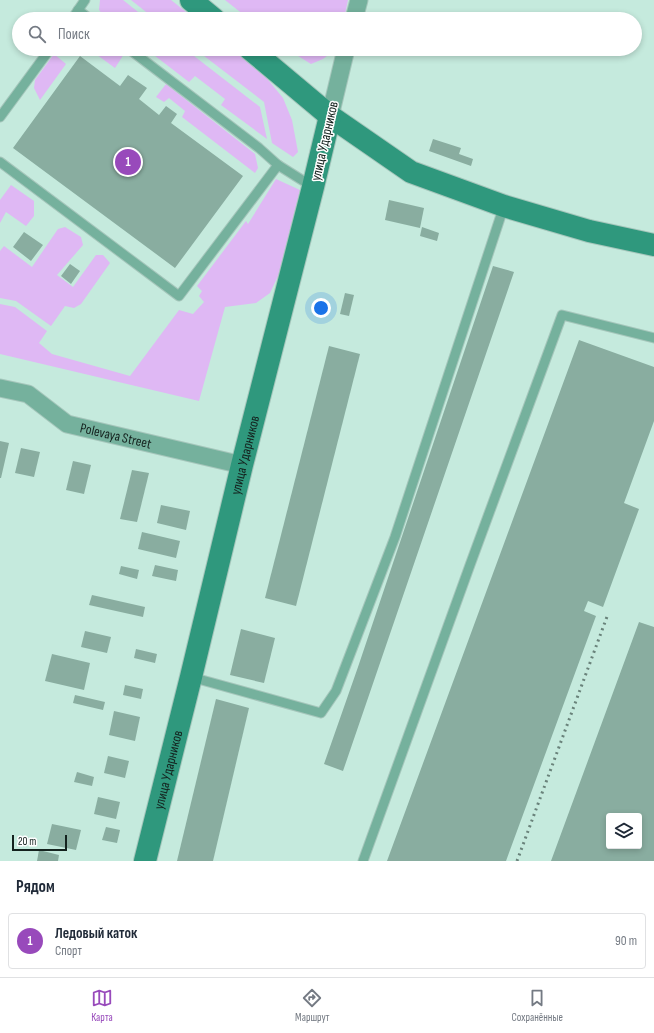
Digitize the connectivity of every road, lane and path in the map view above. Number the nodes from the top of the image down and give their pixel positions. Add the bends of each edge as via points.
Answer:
1 (85, 0) edge
2 (191, 0) edge
3 (359, 0) edge
4 (78, 10) joint
5 (81, 12) edge
6 (206, 12) edge
7 (356, 12) edge
8 (45, 56) edge
9 (138, 56) edge
10 (258, 56) edge
11 (344, 56) edge
12 (330, 116) junction
13 (0, 117) edge
14 (0, 162) edge
15 (278, 165) junction
16 (313, 187) junction
17 (504, 206) junction
18 (654, 245) edge
19 (654, 338) edge
20 (0, 388) edge
21 (242, 465) junction
22 (191, 677) junction
23 (145, 861) edge
24 (363, 861) edge

1 - 4 lane
2 - 6 main road
3 - 7 street
4 - 5 lane
8 - 13 lane
9 - 15 lane
10 - 12 main road
11 - 12 street, улица Ударников
12 - 16 main road, улица Ударников
12 - 17 main road via 411,172
14 - 15 lane via 179,296
15 - 16 lane
16 - 21 main road, улица Ударников
17 - 18 main road via 589,231
17 - 22 lane via 395,537 336,691 321,713
19 - 24 lane via 562,315
20 - 21 street, Polevaya Street via 28,394 67,424
21 - 22 main road, улица Ударников
22 - 23 main road, улица Ударников

